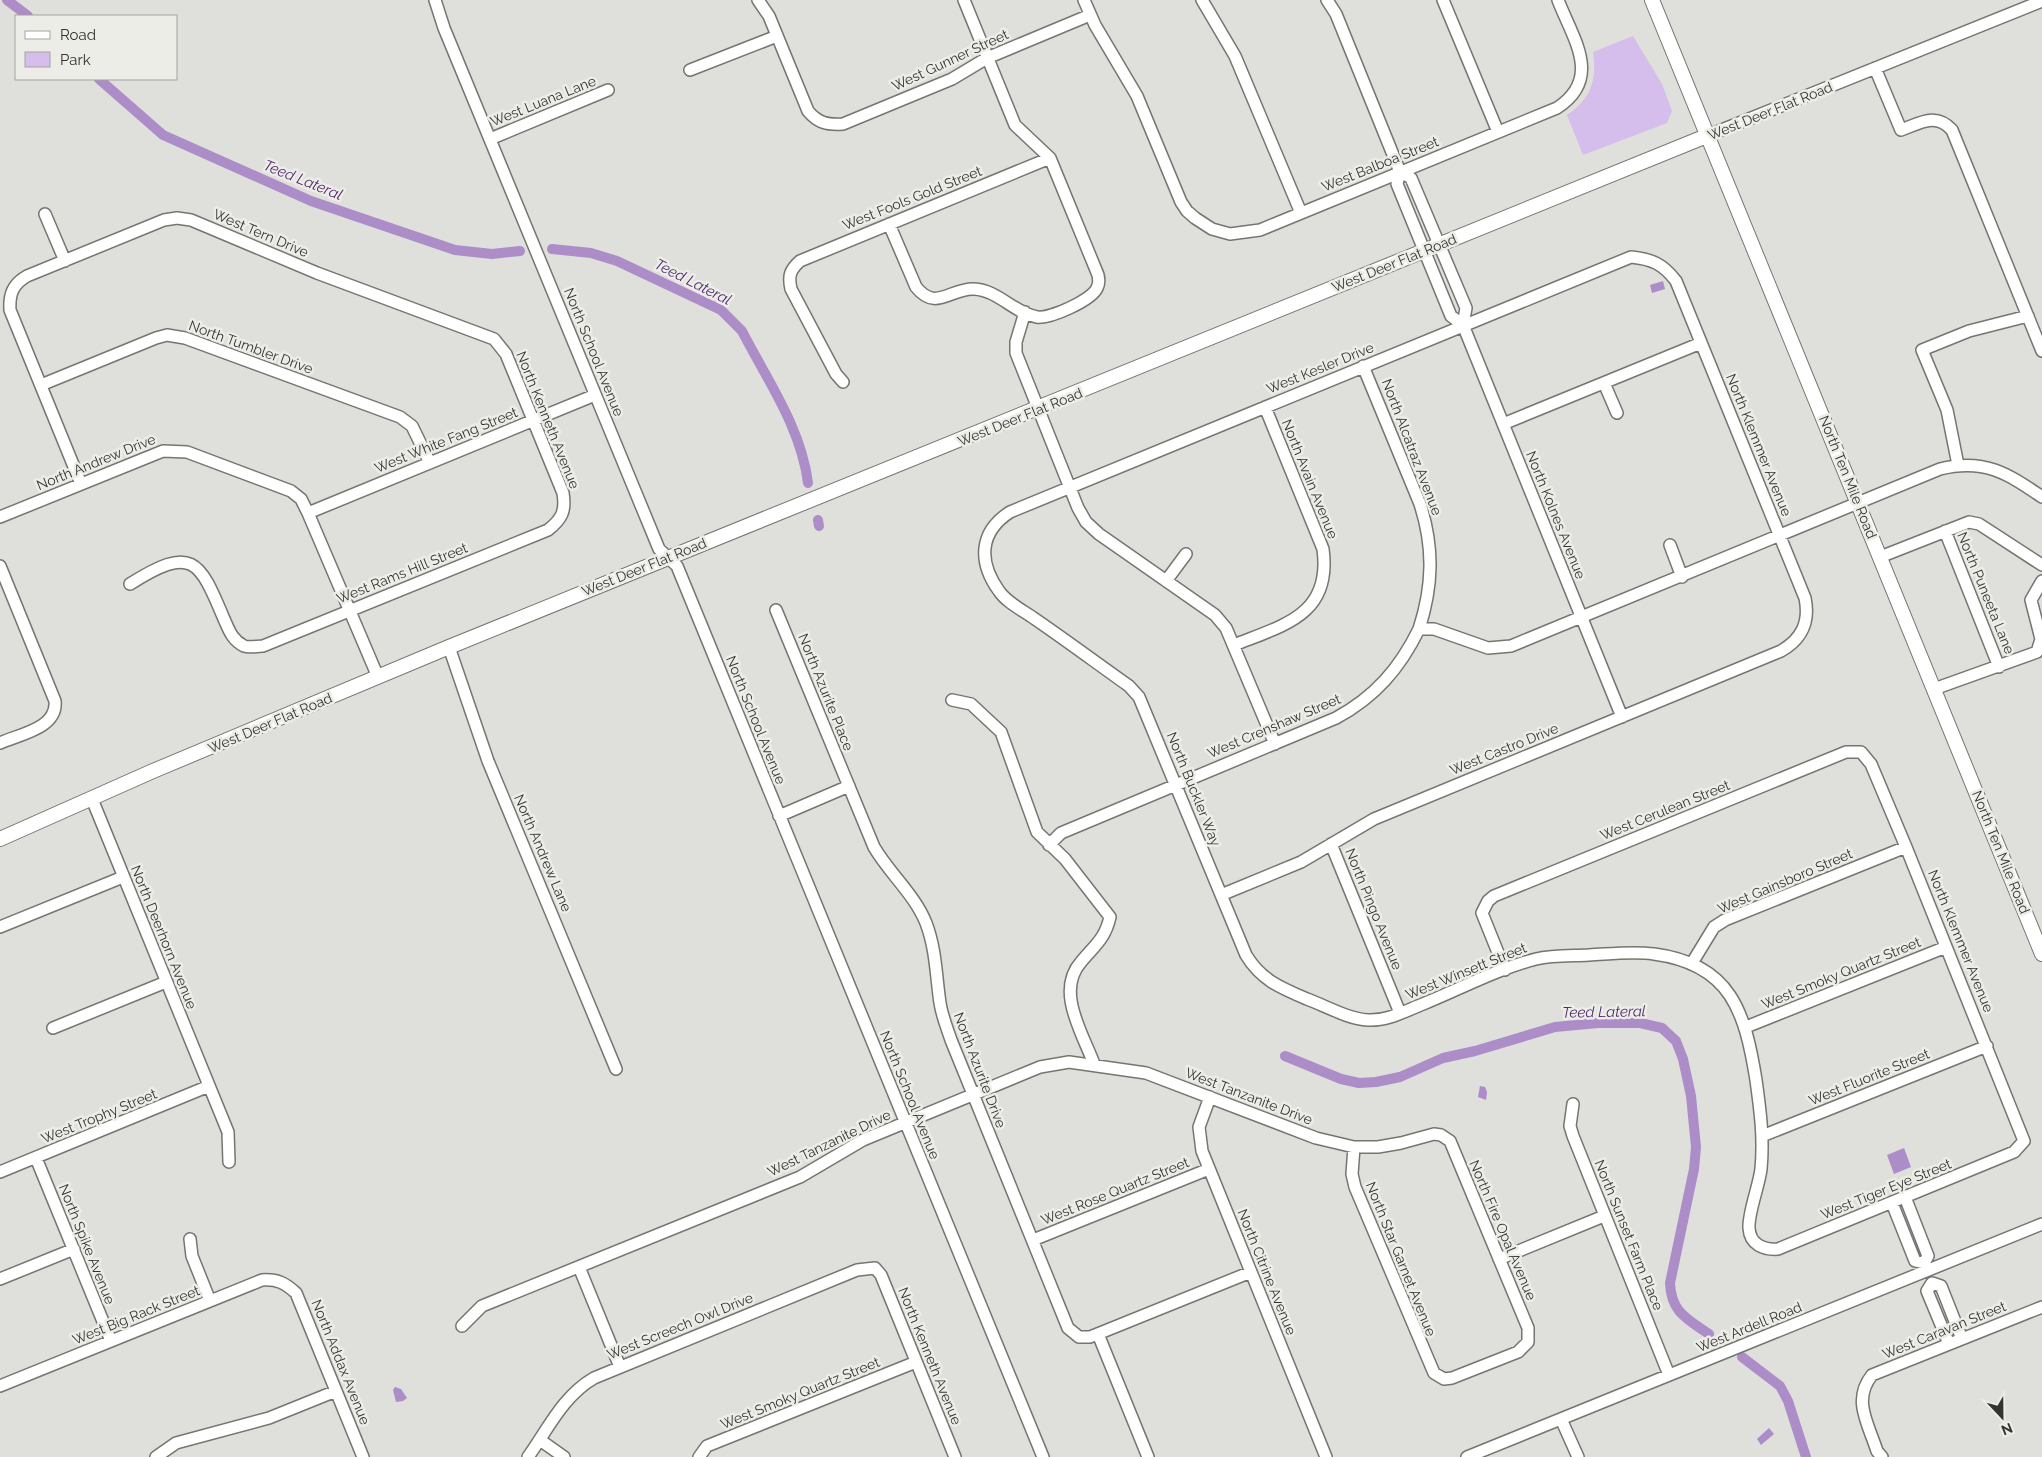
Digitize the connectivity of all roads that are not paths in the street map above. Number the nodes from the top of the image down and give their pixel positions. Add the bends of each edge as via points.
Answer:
1 (434, 0) edge
2 (758, 0) edge
3 (964, 0) edge
4 (1084, 0) edge
5 (1202, 0) edge
6 (1327, 0) edge
7 (1444, 0) edge
8 (1558, 0) edge
9 (1652, 0) edge
10 (2042, 1) edge
11 (1090, 15) junction
12 (777, 36) junction
13 (987, 58) junction
14 (1875, 68) junction
15 (690, 70) dead end
16 (608, 90) dead end
17 (1498, 132) junction
18 (1709, 135) junction
19 (490, 139) junction
20 (1050, 158) junction
21 (1400, 172) junction
22 (1301, 213) junction
23 (45, 214) dead end
24 (889, 224) junction
25 (1440, 244) junction
26 (1424, 251) junction
27 (64, 261) junction
28 (1666, 268) joint
29 (1025, 312) junction
30 (2028, 316) junction
31 (1462, 325) junction
32 (494, 339) joint
33 (1701, 343) junction
34 (2042, 351) edge
35 (1364, 366) junction
36 (843, 382) dead end
37 (1604, 383) junction
38 (41, 385) junction
39 (595, 395) junction
40 (1265, 407) junction
41 (1038, 409) junction
42 (1617, 413) dead end
43 (534, 420) junction
44 (1503, 424) junction
45 (430, 463) junction
46 (1958, 465) junction
47 (81, 484) junction
48 (1069, 487) junction
49 (2042, 497) edge
50 (1858, 503) junction
51 (308, 512) junction
52 (563, 514) joint
53 (0, 517) edge
54 (990, 528) joint
55 (1945, 530) junction
56 (1780, 536) junction
57 (1670, 545) dead end
58 (1186, 554) dead end
59 (1880, 556) junction
60 (667, 557) junction
61 (2042, 565) edge
62 (0, 566) edge
63 (1682, 576) junction
64 (1166, 581) junction
65 (2042, 581) edge
66 (130, 584) dead end
67 (776, 610) dead end
68 (349, 611) junction
69 (1582, 618) junction
70 (1419, 628) junction
71 (1801, 635) joint
72 (1234, 645) junction
73 (449, 647) junction
74 (2000, 667) junction
75 (378, 677) junction
76 (1934, 689) junction
77 (952, 700) dead end
78 (1622, 717) junction
79 (0, 743) edge
80 (1275, 744) junction
81 (1861, 752) joint
82 (1176, 784) junction
83 (849, 786) junction
84 (92, 799) junction
85 (779, 816) junction
86 (0, 839) edge
87 (1331, 844) junction
88 (1049, 845) junction
89 (1906, 847) junction
90 (123, 877) junction
91 (1221, 895) junction
92 (0, 927) edge
93 (1946, 947) junction
94 (2042, 954) edge
95 (1692, 963) junction
96 (1506, 970) junction
97 (166, 982) junction
98 (1400, 1013) junction
99 (1746, 1027) junction
100 (53, 1028) dead end
101 (1987, 1046) junction
102 (1094, 1064) junction
103 (616, 1069) dead end
104 (209, 1086) junction
105 (972, 1095) junction
106 (1210, 1097) junction
107 (1573, 1104) dead end
108 (906, 1122) junction
109 (1441, 1135) joint
110 (1762, 1136) junction
111 (2023, 1145) joint
112 (1354, 1147) junction
113 (36, 1158) junction
114 (229, 1162) dead end
115 (1209, 1169) junction
116 (0, 1172) edge
117 (1905, 1197) junction
118 (1892, 1203) junction
119 (1604, 1216) junction
120 (2042, 1224) edge
121 (190, 1239) dead end
122 (1033, 1240) junction
123 (1758, 1246) joint
124 (74, 1249) junction
125 (1499, 1259) junction
126 (579, 1267) junction
127 (1926, 1267) junction
128 (875, 1268) joint
129 (1251, 1272) junction
130 (0, 1280) edge
131 (284, 1282) joint
132 (1932, 1282) junction
133 (210, 1301) junction
134 (2042, 1307) edge
135 (462, 1326) dead end
136 (1098, 1334) junction
137 (1962, 1339) junction
138 (111, 1341) junction
139 (1528, 1342) joint
140 (1949, 1344) junction
141 (916, 1362) junction
142 (620, 1367) junction
143 (1670, 1375) junction
144 (0, 1386) edge
145 (336, 1391) junction
146 (1561, 1419) junction
147 (540, 1440) junction
148 (156, 1457) edge
149 (363, 1457) edge
150 (528, 1457) edge
151 (564, 1457) edge
152 (699, 1457) edge
153 (955, 1457) edge
154 (1043, 1457) edge
155 (1148, 1457) edge
156 (1326, 1457) edge
157 (1466, 1457) edge
158 (1578, 1457) edge
159 (1882, 1457) edge

1 - 19 street, North School Avenue
2 - 12 street
3 - 13 street
4 - 11 street
5 - 22 street via 1235,56
6 - 21 street, North Kolnes Avenue via 1336,14
7 - 17 street
8 - 17 street, West Balboa Street via 1583,64 1579,88 1570,100 1557,108
9 - 18 main road, North Ten Mile Road
10 - 14 street, West Deer Flat Road
11 - 13 street, West Gunner Street
11 - 22 street, West Balboa Street via 1137,96 1181,202 1195,218 1212,229 1230,234 1248,233
12 - 13 street, West Gunner Street via 808,111 822,123 843,124 952,79
12 - 15 street
13 - 20 street via 1015,125
14 - 18 street, West Deer Flat Road
14 - 30 street via 1901,130 1926,120 1938,120 1952,130
16 - 19 street, West Luana Lane
17 - 21 street, West Balboa Street
18 - 25 main road, West Deer Flat Road
18 - 50 main road, North Ten Mile Road
19 - 39 street, North School Avenue
20 - 24 street, West Fools Gold Street
20 - 29 street via 1099,278 1098,288 1086,300 1048,316 1038,317
21 - 22 street, West Balboa Street
21 - 25 street, North Kolnes Avenue via 1412,178
21 - 26 street, North Kolnes Avenue via 1397,184
23 - 27 street
24 - 29 street via 922,296 931,299 974,289 994,294
24 - 36 street, West Fools Gold Street via 800,261 790,273 791,289
25 - 26 main road, West Deer Flat Road
25 - 31 street, North Kolnes Avenue via 1466,308
26 - 31 street, North Kolnes Avenue via 1450,316
26 - 41 main road, West Deer Flat Road
27 - 32 street, West Tern Drive via 164,220 191,220
27 - 38 street, West Tern Drive via 18,282 9,296 10,310
28 - 31 street, West Kesler Drive via 1650,259 1631,258
28 - 33 street, North Klemmer Avenue via 1676,281
29 - 41 street via 1016,353
30 - 34 street
30 - 46 street via 1969,331 1922,350 1947,410
31 - 35 street, West Kesler Drive
31 - 44 street, North Kolnes Avenue
32 - 43 street, North Kenneth Avenue via 506,354
33 - 37 street
33 - 56 street, North Klemmer Avenue
35 - 40 street, West Kesler Drive
35 - 70 street, North Alcatraz Avenue via 1427,527 1431,577
37 - 42 street
37 - 44 street
38 - 45 street, North Tumbler Drive via 156,338 168,335 185,338 400,417 416,432
38 - 47 street
39 - 43 street, West White Fang Street
39 - 60 street, North School Avenue via 659,549
40 - 48 street, West Kesler Drive
40 - 72 street, North Avain Avenue via 1322,549 1324,563 1320,592 1312,606 1300,616
41 - 48 street
41 - 60 main road, West Deer Flat Road
43 - 45 street, West White Fang Street
43 - 52 street, North Kenneth Avenue via 563,493
44 - 69 street, North Kolnes Avenue
45 - 51 street, West White Fang Street
46 - 49 street via 1994,469
46 - 50 street
47 - 51 street, North Andrew Drive via 163,451 174,450 291,491 301,499
47 - 53 street, North Andrew Drive
48 - 54 street, West Kesler Drive via 1010,512
48 - 64 street via 1086,522
50 - 56 street
50 - 59 main road, North Ten Mile Road
51 - 68 street, North Andrew Drive
52 - 68 street, West Rams Hill Street via 548,530
54 - 82 street, North Buckler Way via 984,554 999,591 1130,686 1145,708
55 - 59 street
55 - 61 street via 1969,522 1979,524
55 - 74 street, North Puneeta Lane
56 - 63 street
56 - 71 street, North Klemmer Avenue via 1808,610
57 - 63 street
58 - 64 street
59 - 76 main road, North Ten Mile Road
60 - 73 main road, West Deer Flat Road
60 - 85 street, North School Avenue via 677,566
62 - 79 street via 56,709 54,716 45,724
63 - 69 street
64 - 72 street via 1215,616 1226,628
65 - 74 street via 2031,600 2041,639 2040,648
66 - 68 street, West Rams Hill Street via 170,563 194,566 208,580 232,638 246,647 263,646
67 - 83 street, North Azurite Place
68 - 75 street, North Andrew Drive
69 - 70 street via 1511,646 1488,648 1434,629
69 - 78 street, North Kolnes Avenue
70 - 80 street, West Crenshaw Street via 1394,672 1368,697 1336,718
71 - 78 street, West Castro Drive via 1781,651
72 - 80 street
73 - 75 main road, West Deer Flat Road
73 - 103 street, North Andrew Lane via 488,761
74 - 76 street
75 - 84 main road, West Deer Flat Road
76 - 94 main road, North Ten Mile Road
77 - 88 street via 971,704 1001,732 1032,823
78 - 87 street, West Castro Drive via 1374,819
80 - 82 street, West Crenshaw Street
81 - 89 street, North Klemmer Avenue via 1871,764
81 - 96 street, West Cerulean Street via 1846,752 1494,896 1484,906 1484,920
82 - 88 street, West Crenshaw Street via 1061,833
82 - 91 street, North Buckler Way
83 - 85 street
83 - 105 street, North Azurite Drive via 881,859 913,899 925,922 934,948 940,1005
84 - 86 main road, West Deer Flat Road
84 - 90 street, North Deerhorn Avenue
85 - 108 street, North School Avenue
87 - 91 street, West Castro Drive via 1302,862
87 - 98 street, North Pingo Avenue
88 - 102 street via 1065,859 1110,917 1106,932 1078,964 1070,991 1071,1005
89 - 93 street, North Klemmer Avenue
89 - 95 street, West Gainsboro Street via 1725,920 1714,927
90 - 92 street
90 - 97 street, North Deerhorn Avenue
91 - 98 street, North Buckler Way via 1246,956 1269,982 1356,1018 1378,1020
93 - 99 street, West Smoky Quartz Street
93 - 101 street, North Klemmer Avenue
95 - 96 street, West Winsett Street via 1642,952 1544,958
95 - 99 street, West Winsett Street via 1728,992
96 - 98 street, West Winsett Street
97 - 100 street
97 - 104 street, North Deerhorn Avenue
99 - 110 street, West Winsett Street
101 - 110 street, West Fluorite Street
101 - 111 street, North Klemmer Avenue via 2024,1137
102 - 105 street, West Tanzanite Drive via 1070,1062 1040,1067
102 - 106 street, West Tanzanite Drive via 1146,1073
104 - 113 street, West Trophy Street
104 - 114 street, North Deerhorn Avenue via 228,1132
105 - 108 street, West Tanzanite Drive
105 - 122 street, North Azurite Drive
106 - 112 street, West Tanzanite Drive via 1316,1138
106 - 115 street, North Citrine Avenue via 1199,1127 1199,1139
107 - 119 street, North Sunset Farm Place via 1570,1126
108 - 126 street, West Tanzanite Drive via 862,1140 800,1177
108 - 154 street, North School Avenue
109 - 112 street, West Tanzanite Drive via 1378,1147
109 - 125 street, North Fire Opal Avenue via 1450,1141
110 - 123 street, West Winsett Street via 1761,1170 1749,1229
111 - 117 street, West Tiger Eye Street via 2014,1152
112 - 139 street, North Star Garnet Avenue via 1352,1174 1355,1187 1430,1369 1438,1377 1452,1378 1518,1352
113 - 116 street, West Trophy Street
113 - 124 street, North Spike Avenue
115 - 122 street, West Rose Quartz Street
115 - 129 street, North Citrine Avenue
117 - 118 street, West Tiger Eye Street
117 - 127 street via 1928,1256
118 - 123 street, West Tiger Eye Street via 1778,1249 1766,1250
118 - 127 street via 1915,1261
119 - 125 street
119 - 143 street, North Sunset Farm Place
120 - 127 street, West Ardell Road
121 - 133 street via 192,1256
122 - 136 street, North Azurite Drive via 1068,1328 1079,1337
124 - 130 street
124 - 138 street, North Spike Avenue
125 - 139 street, North Fire Opal Avenue via 1528,1328
126 - 135 street, West Tanzanite Drive via 482,1306
126 - 142 street
127 - 132 street
127 - 143 street, West Ardell Road
128 - 141 street, North Kenneth Avenue via 881,1275
128 - 142 street, West Screech Owl Drive via 857,1270
129 - 136 street
129 - 156 street, North Citrine Avenue
131 - 133 street, West Big Rack Street via 262,1280
131 - 145 street, North Addax Avenue via 296,1293
132 - 137 street via 1940,1286
132 - 140 street via 1927,1291
133 - 138 street, West Big Rack Street
134 - 137 street, West Caravan Street
136 - 155 street
137 - 140 street, West Caravan Street
138 - 144 street, West Big Rack Street
140 - 159 street, West Caravan Street via 1872,1374 1863,1388 1860,1401
141 - 152 street, West Smoky Quartz Street via 707,1446
141 - 153 street, North Kenneth Avenue
142 - 147 street, West Screech Owl Drive via 578,1387 566,1399
143 - 146 street, West Ardell Road
145 - 148 street via 269,1418 176,1443
145 - 149 street, North Addax Avenue
146 - 157 street, West Ardell Road
146 - 158 street
147 - 150 street, West Screech Owl Drive
147 - 151 street

